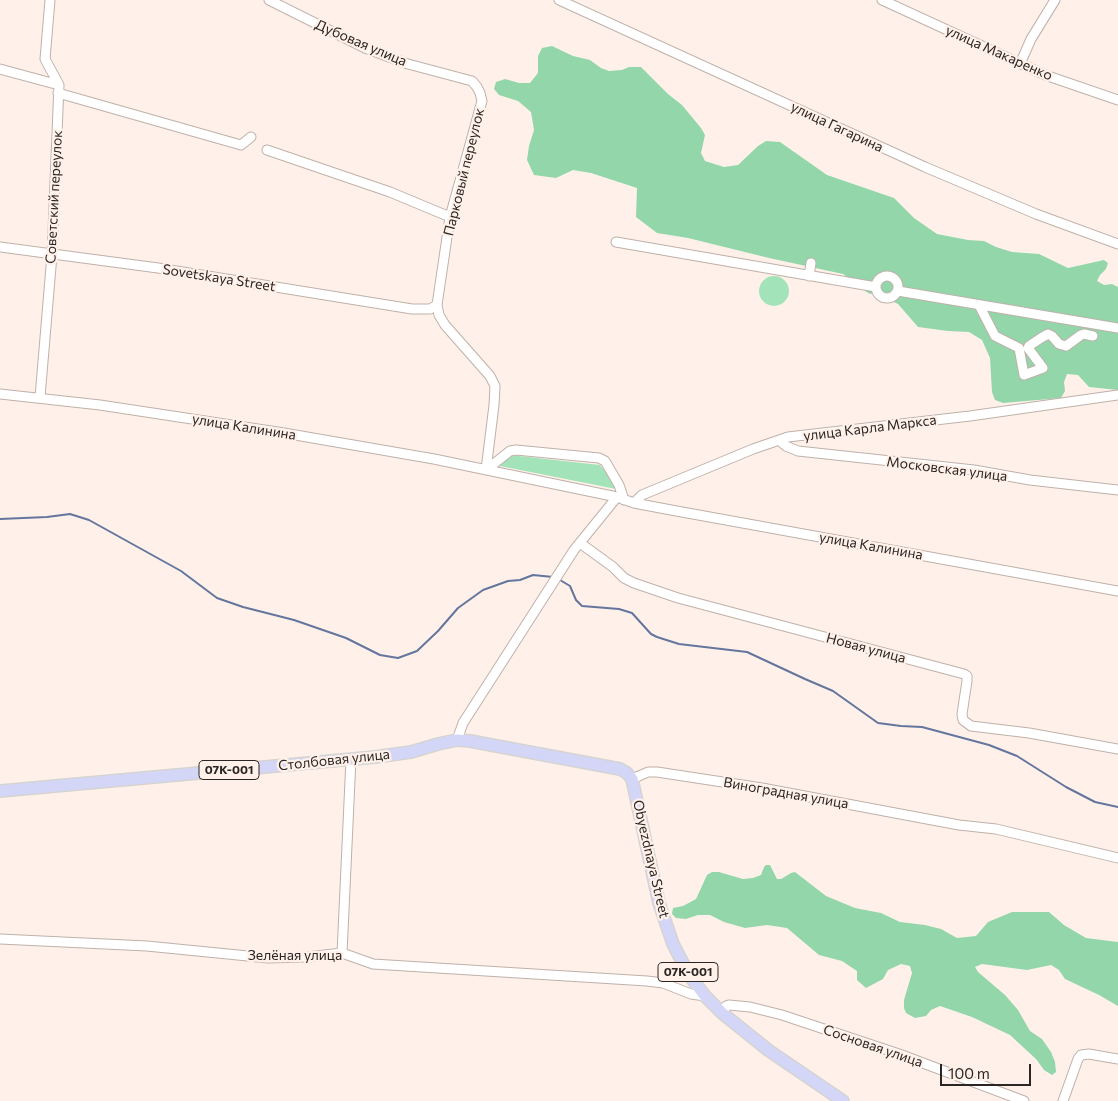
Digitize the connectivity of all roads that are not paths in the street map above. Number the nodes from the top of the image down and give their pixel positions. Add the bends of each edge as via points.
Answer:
1 (50, 0) edge
2 (269, 0) edge
3 (559, 0) edge
4 (882, 0) edge
5 (1055, 0) edge
6 (1020, 64) junction
7 (0, 70) edge
8 (58, 89) junction
9 (480, 93) joint
10 (1118, 100) edge
11 (251, 136) dead end
12 (267, 150) dead end
13 (450, 217) junction
14 (616, 242) dead end
15 (1118, 244) edge
16 (0, 247) edge
17 (52, 255) junction
18 (811, 263) dead end
19 (809, 276) junction
20 (876, 287) junction
21 (898, 291) junction
22 (436, 305) junction
23 (979, 305) junction
24 (1118, 328) edge
25 (1093, 336) dead end
26 (0, 394) edge
27 (1118, 395) edge
28 (40, 397) junction
29 (779, 440) junction
30 (486, 470) junction
31 (1118, 490) edge
32 (621, 498) junction
33 (634, 503) junction
34 (580, 543) junction
35 (1118, 591) edge
36 (457, 740) junction
37 (1118, 749) edge
38 (351, 759) junction
39 (632, 778) junction
40 (0, 791) edge
41 (1118, 858) edge
42 (0, 939) edge
43 (342, 953) junction
44 (705, 996) junction
45 (722, 1013) junction
46 (1118, 1059) edge
47 (843, 1101) edge
48 (1024, 1101) edge
49 (1062, 1101) edge

1 - 8 street, Советский переулок via 45,59
2 - 9 street, Дубовая улица via 364,48 472,81
3 - 15 street, улица Гагарина via 925,167 1036,214
4 - 6 street, улица Макаренко
5 - 6 street
6 - 10 street, улица Макаренко
7 - 8 street
8 - 11 street via 241,145
8 - 17 street, Советский переулок
9 - 13 street, Парковый переулок via 482,101
12 - 13 street via 390,192
13 - 22 street, Парковый переулок
14 - 19 street via 724,264
16 - 17 street, Sovetskaya Street
17 - 22 street, Sovetskaya Street via 158,268 412,309
17 - 28 street, Советский переулок
18 - 19 street
19 - 20 street
20 - 21 street via 884,298 892,297
20 - 21 street via 881,278 892,277
21 - 23 street
22 - 30 street via 445,325 495,386
23 - 24 street
23 - 25 street via 995,336 1019,348 1024,376 1043,368 1028,348 1041,338 1048,334 1066,346 1084,334
26 - 28 street, улица Калинина
27 - 29 street, улица Карла Маркса
28 - 30 street, улица Калинина via 284,433
29 - 31 street, Московская улица via 798,451
29 - 33 street, улица Карла Маркса via 642,495
30 - 32 street, улица Калинина
30 - 32 street via 516,450 599,458 605,461 619,486
32 - 33 street, улица Калинина
32 - 34 street
33 - 35 street, улица Калинина
34 - 36 street via 463,724
34 - 37 street, Новая улица via 634,583 678,598 964,674 967,681 962,714 963,720 971,726
36 - 38 main road, Столбовая улица / 07К-001 via 411,752
36 - 39 main road, 07К-001 via 604,765
38 - 40 main road, Столбовая улица / 07К-001
38 - 43 street
39 - 41 street, Виноградная улица via 648,772 762,788 996,829
39 - 44 main road, Obyezdnaya Street / 07К-001 via 659,903 673,944 689,975
42 - 43 street, Зелёная улица via 147,946 268,958
43 - 44 street, Зелёная улица via 373,964 647,981
44 - 45 main road, Obyezdnaya Street / 07К-001
45 - 47 main road, Obyezdnaya Street / 07К-001 via 768,1050
45 - 48 street, Сосновая улица via 729,1005 782,1015
46 - 49 street via 1081,1055

